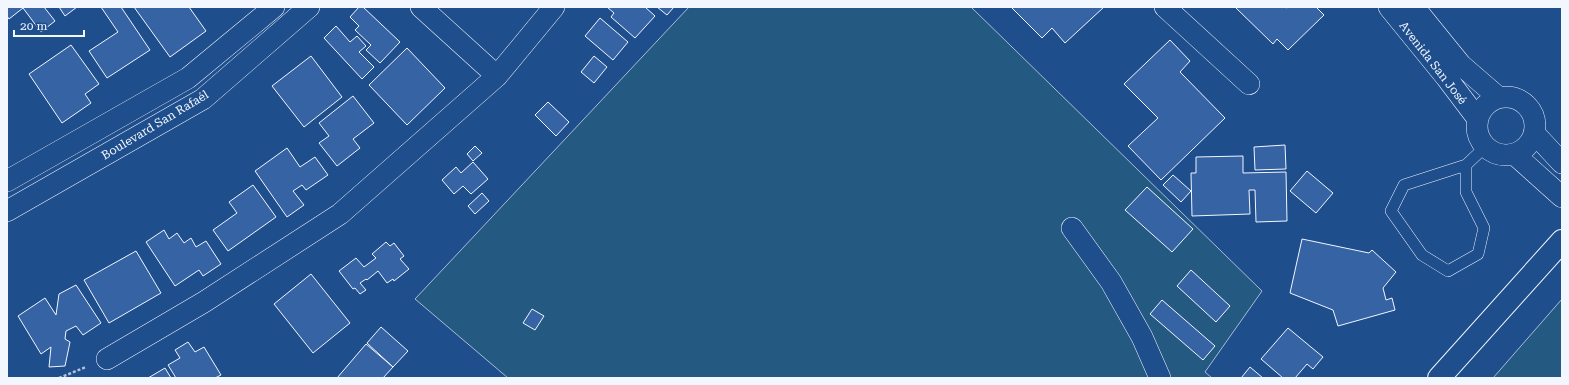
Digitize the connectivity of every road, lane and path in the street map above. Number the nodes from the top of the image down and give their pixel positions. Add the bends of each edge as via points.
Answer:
1 (274, 7) edge
2 (309, 7) edge
3 (421, 7) edge
4 (554, 7) edge
5 (1165, 7) edge
6 (1389, 7) edge
7 (1414, 7) edge
8 (497, 76) junction
9 (1249, 84) dead end
10 (1498, 97) junction
11 (1477, 118) junction
12 (1534, 133) junction
13 (1485, 147) junction
14 (1514, 154) junction
15 (1562, 163) edge
16 (1466, 165) junction
17 (7, 181) edge
18 (1562, 197) edge
19 (7, 211) edge
20 (1072, 228) dead end
21 (1562, 241) edge
22 (107, 359) joint
23 (59, 378) edge
24 (1160, 378) edge
25 (1439, 378) edge

1 - 17 street, Boulevard San Rafaél via 188,78
2 - 19 street, Boulevard San Rafaél via 203,99
3 - 8 street
4 - 8 street
5 - 9 street
6 - 11 street, Avenida San José
7 - 10 street, Avenida San José via 1461,65
8 - 22 street via 340,214 204,302
10 - 11 street via 1488,102
10 - 12 street via 1508,96 1526,105 1535,123
11 - 13 street via 1476,129
12 - 14 street via 1530,142
12 - 15 street
13 - 14 street via 1503,155
13 - 16 lane
14 - 18 street
16 - 16 lane via 1404,185 1391,211 1422,255 1448,271 1478,254 1484,228 1466,192
20 - 24 street via 1111,282 1142,337
21 - 25 street
22 - 23 path

